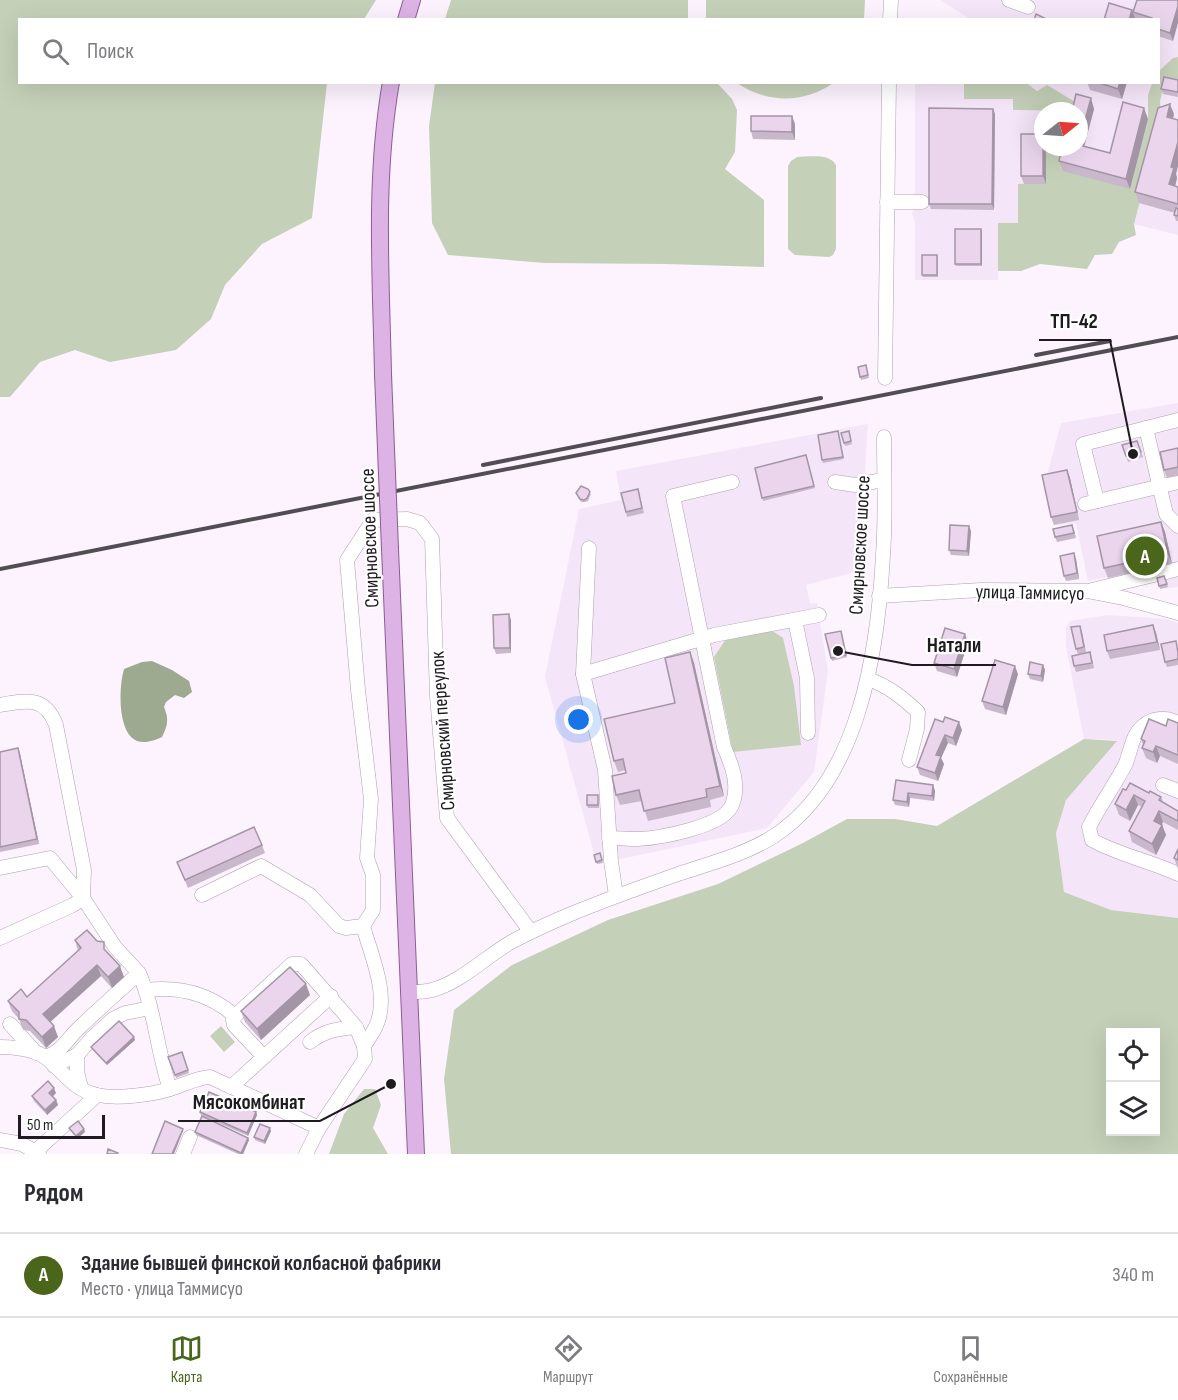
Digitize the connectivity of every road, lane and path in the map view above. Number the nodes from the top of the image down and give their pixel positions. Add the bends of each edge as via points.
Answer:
1 (412, 0) edge
2 (891, 0) edge
3 (1009, 0) edge
4 (1028, 7) dead end
5 (407, 18) edge
6 (890, 18) edge
7 (391, 84) edge
8 (889, 84) edge
9 (887, 202) junction
10 (922, 202) dead end
11 (885, 378) dead end
12 (1178, 420) edge
13 (1146, 428) junction
14 (884, 438) dead end
15 (883, 480) junction
16 (732, 482) dead end
17 (835, 482) dead end
18 (1178, 482) edge
19 (1160, 486) junction
20 (1178, 526) edge
21 (589, 548) dead end
22 (1178, 569) edge
23 (1087, 591) junction
24 (879, 597) junction
25 (1178, 613) edge
26 (819, 615) dead end
27 (795, 620) junction
28 (701, 639) junction
29 (583, 674) junction
30 (868, 679) junction
31 (0, 705) edge
32 (1178, 723) edge
33 (808, 733) dead end
34 (909, 760) dead end
35 (1163, 785) dead end
36 (1178, 791) edge
37 (609, 838) junction
38 (0, 868) edge
39 (1178, 874) edge
40 (202, 895) dead end
41 (616, 896) junction
42 (83, 898) junction
43 (363, 926) junction
44 (531, 932) junction
45 (0, 938) edge
46 (139, 973) junction
47 (146, 990) junction
48 (410, 992) junction
49 (331, 996) junction
50 (150, 1008) junction
51 (235, 1016) junction
52 (10, 1024) dead end
53 (356, 1027) junction
54 (309, 1042) dead end
55 (0, 1047) edge
56 (364, 1052) junction
57 (77, 1055) junction
58 (45, 1058) junction
59 (264, 1058) junction
60 (231, 1087) junction
61 (81, 1088) junction
62 (170, 1089) junction
63 (97, 1095) junction
64 (319, 1128) junction
65 (190, 1137) dead end
66 (0, 1140) edge
67 (38, 1152) edge
68 (183, 1154) edge
69 (306, 1154) edge
70 (416, 1154) edge

1 - 5 main road
2 - 6 street
3 - 4 street
7 - 48 main road, Смирновское шоссе, bridge via 381,158 383,375
8 - 9 street
9 - 10 street
9 - 11 street
12 - 13 street
13 - 19 street
13 - 19 street via 1083,444 1091,503
14 - 15 street, Смирновское шоссе
15 - 17 street via 855,485
15 - 24 street, Смирновское шоссе via 884,555
16 - 28 street via 673,496
18 - 19 street
19 - 20 street via 1166,514
21 - 29 street
22 - 23 street
23 - 24 street, улица Таммисуо via 981,590
23 - 25 street, улица Таммисуо
24 - 30 street, Смирновское шоссе
26 - 27 street
27 - 28 street
27 - 33 street via 807,678
28 - 29 street
28 - 37 street via 736,788 731,807 718,819 691,829 646,838
29 - 37 street via 605,770
30 - 34 street via 899,694 918,712
30 - 41 street, Смирновское шоссе via 842,754 812,802 794,820 750,849
31 - 42 street via 39,703 47,708 56,725 84,870
32 - 39 street via 1169,718 1156,720 1135,735 1125,763 1089,827 1092,840 1105,847
35 - 36 street
37 - 41 street
38 - 42 street via 50,858
40 - 43 street via 261,866 310,895 339,926
41 - 44 street, Смирновское шоссе
42 - 45 street
42 - 46 street via 115,946
43 - 44 street, Смирновский переулок via 373,910 373,875 367,858 371,799 347,560 373,520 407,519 420,523 432,539 437,696 447,818
43 - 56 street via 381,1003 377,1025
44 - 48 street, Смирновское шоссе via 450,983 431,991
46 - 47 street
46 - 58 street via 76,1030 66,1044
47 - 50 street
47 - 51 street via 184,990 222,1004
48 - 70 main road, Смирновское шоссе
49 - 51 street via 302,964 292,964
49 - 53 street
49 - 59 street
50 - 57 street via 113,1018
50 - 62 street
51 - 59 street via 234,1025
52 - 58 street
53 - 54 street via 320,1033
53 - 56 street
55 - 58 street
56 - 64 street
57 - 58 street
57 - 61 street
58 - 61 street
59 - 60 street
60 - 62 street via 210,1077 198,1077
60 - 64 street
61 - 63 street
62 - 63 street via 145,1096
63 - 67 street
64 - 69 street
65 - 68 street
66 - 67 street

